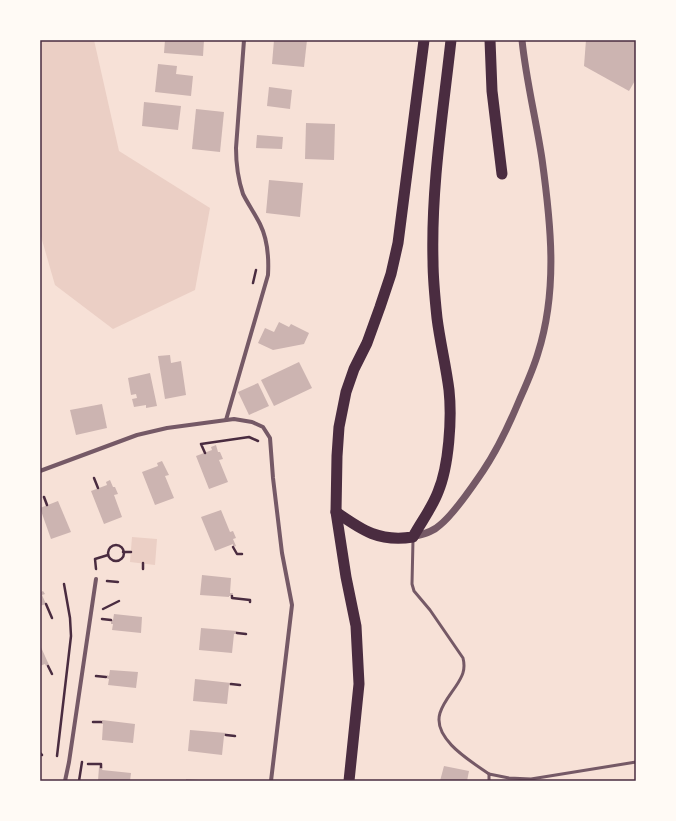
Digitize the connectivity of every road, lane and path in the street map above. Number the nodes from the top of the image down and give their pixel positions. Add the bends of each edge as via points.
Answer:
1 (244, 40) edge
2 (424, 40) edge
3 (451, 40) edge
4 (490, 40) edge
5 (522, 40) edge
6 (502, 174) dead end
7 (257, 268) dead end
8 (251, 291) dead end
9 (226, 420) junction
10 (259, 443) dead end
11 (205, 453) dead end
12 (40, 471) edge
13 (94, 478) dead end
14 (98, 488) dead end
15 (44, 497) dead end
16 (48, 505) dead end
17 (336, 512) junction
18 (413, 537) junction
19 (233, 547) dead end
20 (124, 552) junction
21 (131, 552) dead end
22 (242, 554) dead end
23 (143, 564) dead end
24 (142, 569) dead end
25 (96, 579) dead end
26 (109, 581) dead end
27 (118, 582) dead end
28 (64, 584) dead end
29 (232, 596) dead end
30 (250, 602) dead end
31 (46, 604) dead end
32 (52, 618) dead end
33 (102, 619) dead end
34 (111, 620) dead end
35 (237, 633) dead end
36 (246, 634) dead end
37 (48, 666) dead end
38 (52, 674) dead end
39 (96, 676) dead end
40 (106, 677) dead end
41 (231, 684) dead end
42 (240, 685) dead end
43 (93, 722) dead end
44 (102, 722) dead end
45 (226, 735) dead end
46 (235, 736) dead end
47 (57, 760) dead end
48 (636, 762) edge
49 (88, 764) dead end
50 (101, 767) dead end
51 (489, 774) junction
52 (65, 781) edge
53 (271, 781) edge
54 (349, 781) edge
55 (489, 781) edge

1 - 9 street via 236,162 244,195 260,224 269,254 268,275
2 - 17 highway via 398,243 380,307 346,392 339,427
3 - 18 highway via 433,218 437,318 449,391 449,428 446,464 438,492
4 - 6 highway via 492,91
5 - 18 street via 550,220 551,277 544,331 530,376 494,454 475,483 440,525 427,533
7 - 8 path
9 - 12 street via 137,435
9 - 53 street via 252,422 263,427 270,438 278,524 292,605
10 - 11 path via 249,437 201,444
13 - 14 path
15 - 16 path
17 - 18 highway via 372,534 399,539
17 - 54 highway via 356,626 359,684
18 - 51 lane via 414,591 430,610 463,658 465,665 461,678 440,712 439,724 456,749
19 - 22 path via 237,554
20 - 20 path via 123,558 113,561 108,551 117,546
20 - 21 path
23 - 24 path
25 - 52 street
26 - 27 path
28 - 47 path via 71,636
29 - 30 path
31 - 32 path
33 - 34 path
35 - 36 path
37 - 38 path
39 - 40 path
41 - 42 path
43 - 44 path
45 - 46 path
48 - 51 lane via 531,779
49 - 50 path via 101,764
51 - 55 lane

